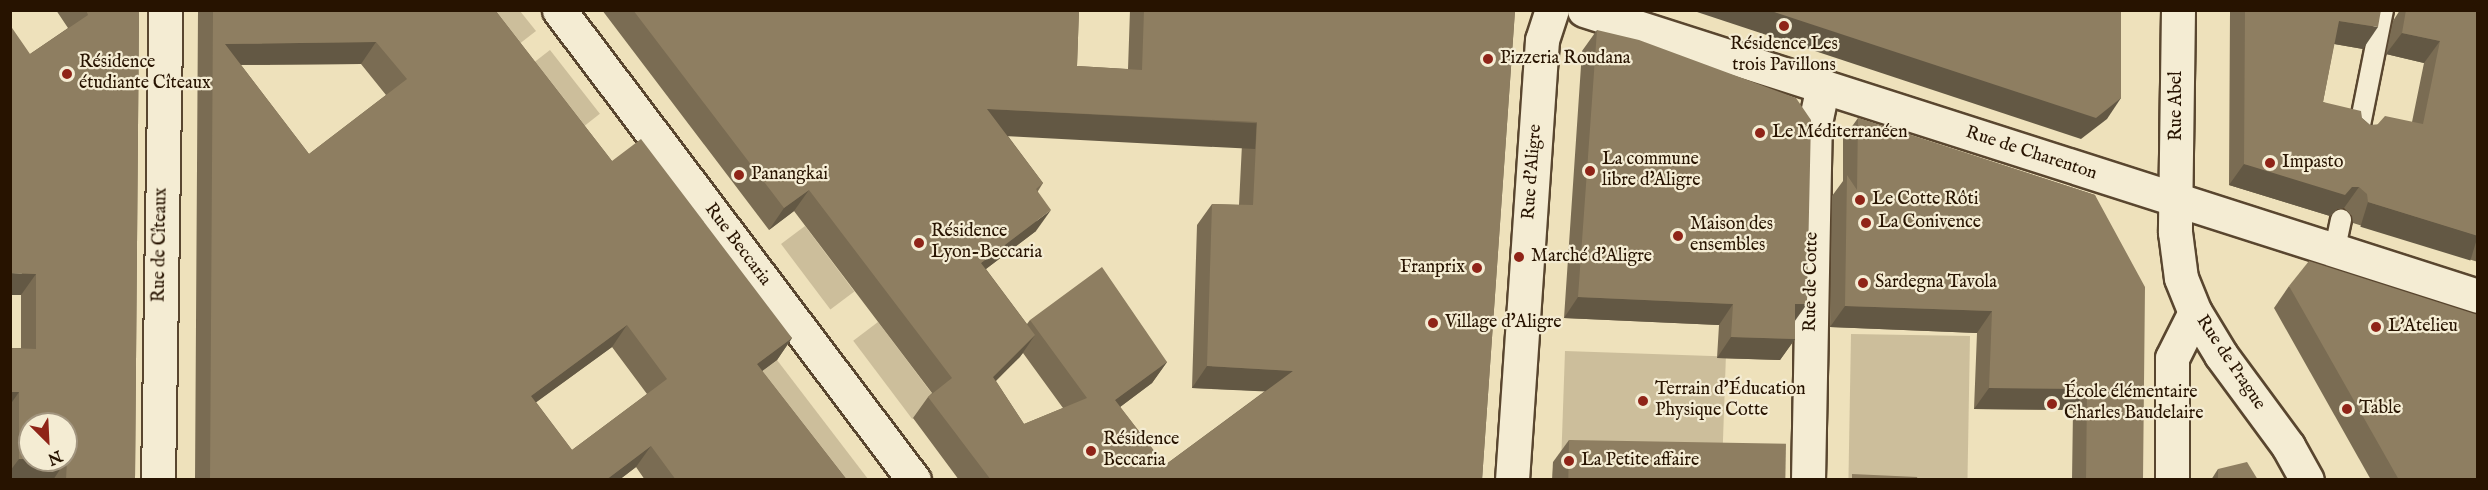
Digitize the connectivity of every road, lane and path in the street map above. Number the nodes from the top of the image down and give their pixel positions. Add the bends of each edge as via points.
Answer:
1 (165, 10) edge
2 (559, 10) edge
3 (1552, 10) edge
4 (1584, 10) edge
5 (2178, 10) edge
6 (2383, 10) edge
7 (1823, 86) junction
8 (2358, 135) edge
9 (2176, 201) junction
10 (2478, 296) edge
11 (2195, 312) junction
12 (158, 480) edge
13 (914, 480) edge
14 (1512, 480) edge
15 (1808, 480) edge
16 (2172, 480) edge
17 (2307, 480) edge

1 - 12 street, Rue de Cîteaux
2 - 13 street, Rue Beccaria
3 - 14 street, Rue d'Aligre via 1542,40
4 - 7 street, Rue de Charenton
5 - 9 street, Rue Abel
6 - 8 lane
7 - 9 street, Rue de Charenton
7 - 15 street, Rue de Cotte via 1815,123
9 - 10 street, Rue de Charenton via 2338,234
9 - 11 street, Rue de Prague via 2175,232 2181,278
11 - 16 street via 2172,358
11 - 17 street, Rue de Prague via 2221,355 2288,446

